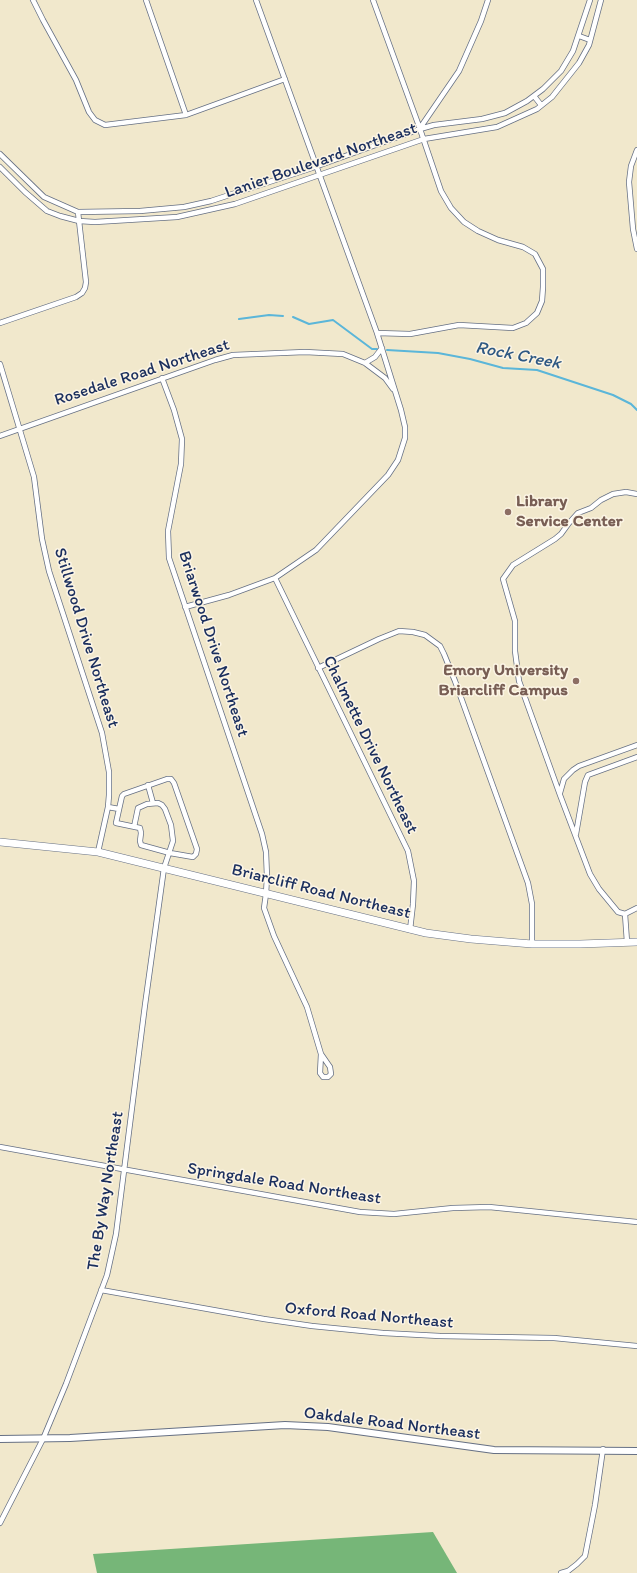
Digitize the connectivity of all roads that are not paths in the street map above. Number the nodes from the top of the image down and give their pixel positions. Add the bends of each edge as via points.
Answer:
1 (34, 0) edge
2 (146, 0) edge
3 (256, 0) edge
4 (373, 0) edge
5 (488, 0) edge
6 (590, 0) edge
7 (601, 0) edge
8 (579, 36) junction
9 (590, 40) junction
10 (285, 79) junction
11 (534, 96) junction
12 (541, 105) junction
13 (186, 115) junction
14 (448, 124) junction
15 (420, 129) junction
16 (448, 134) junction
17 (424, 139) junction
18 (637, 150) edge
19 (0, 154) edge
20 (316, 166) junction
21 (0, 167) edge
22 (320, 176) junction
23 (178, 207) junction
24 (78, 212) junction
25 (179, 217) junction
26 (79, 221) junction
27 (637, 249) edge
28 (0, 323) edge
29 (377, 333) junction
30 (382, 348) junction
31 (365, 363) junction
32 (0, 364) edge
33 (162, 378) junction
34 (396, 394) junction
35 (19, 429) junction
36 (0, 436) edge
37 (637, 494) edge
38 (275, 578) junction
39 (185, 607) junction
40 (318, 668) junction
41 (637, 745) edge
42 (637, 757) edge
43 (148, 785) junction
44 (560, 795) junction
45 (153, 803) junction
46 (108, 807) junction
47 (119, 809) junction
48 (134, 827) junction
49 (576, 836) junction
50 (0, 842) edge
51 (98, 852) junction
52 (170, 853) junction
53 (164, 868) junction
54 (266, 894) junction
55 (637, 908) edge
56 (626, 914) junction
57 (410, 930) junction
58 (627, 942) junction
59 (637, 942) edge
60 (532, 944) junction
61 (321, 1054) junction
62 (0, 1147) edge
63 (125, 1170) junction
64 (637, 1222) edge
65 (102, 1290) junction
66 (637, 1346) edge
67 (0, 1439) edge
68 (43, 1439) junction
69 (603, 1450) junction
70 (637, 1450) edge
71 (0, 1523) edge
72 (561, 1573) edge

1 - 13 street via 95,120 110,125
2 - 13 street
3 - 10 street
4 - 15 street
5 - 15 street via 459,71
6 - 8 street, Lanier Boulevard Northeast
7 - 9 street, Lanier Boulevard Northeast
8 - 9 street
8 - 11 street, Lanier Boulevard Northeast via 574,51 562,71
9 - 12 street, Lanier Boulevard Northeast via 580,63 552,97
10 - 13 street
10 - 20 street
11 - 12 street
11 - 14 street, Lanier Boulevard Northeast via 505,113
12 - 16 street, Lanier Boulevard Northeast via 496,127
14 - 15 street, Lanier Boulevard Northeast
14 - 16 street
15 - 17 street
15 - 20 street, Lanier Boulevard Northeast
16 - 17 street, Lanier Boulevard Northeast
17 - 22 street, Lanier Boulevard Northeast
17 - 29 street via 441,191 455,213 478,231 527,249 538,258 543,274 542,301 533,317 513,328 459,325 410,334
18 - 27 street via 629,182
19 - 24 street, Lanier Boulevard Northeast via 44,196
20 - 22 street
20 - 23 street, Lanier Boulevard Northeast via 224,198
21 - 26 street, Lanier Boulevard Northeast via 47,211
22 - 25 street, Lanier Boulevard Northeast via 235,204
22 - 29 street
23 - 24 street, Lanier Boulevard Northeast via 140,211
23 - 25 street
24 - 26 street
25 - 26 street, Lanier Boulevard Northeast via 135,221
26 - 28 street via 86,282 82,293
29 - 30 street
30 - 31 street via 375,357
30 - 34 street
31 - 33 street, Rosedale Road Northeast via 338,354 238,354
31 - 34 street, Rosedale Road Northeast via 385,378
32 - 35 street, Stillwood Drive Northeast
33 - 35 street, Rosedale Road Northeast
33 - 39 street, Briarwood Drive Northeast via 182,439 181,464 168,531 168,544 171,565
34 - 38 street via 404,418 405,433 402,451 394,467 376,490 326,541
35 - 36 street, Rosedale Road Northeast
35 - 46 street, Stillwood Drive Northeast via 36,486 48,571 102,733 109,780
37 - 44 street via 613,494 578,513 562,534 513,565 503,579 515,621 519,682
38 - 39 street via 229,595
38 - 40 street, Chalmette Drive Northeast
39 - 54 street, Briarwood Drive Northeast via 262,834 266,852
40 - 57 street, Chalmette Drive Northeast via 408,851 414,881
40 - 60 street via 399,632 425,635 440,646 528,883 532,904
41 - 44 street via 578,766 564,779
42 - 49 street via 588,775
43 - 45 street
43 - 47 street via 124,794
43 - 52 street via 171,779 197,849 193,856
44 - 49 street
45 - 48 street via 138,808
45 - 52 street, The By Way Northeast via 163,807 171,826 173,841
46 - 47 street
46 - 51 street, Stillwood Drive Northeast
47 - 48 street via 116,823
48 - 52 street via 140,828 141,845
49 - 56 street via 595,882 618,912
50 - 51 main road, Briarcliff Road Northeast
51 - 53 main road, Briarcliff Road Northeast
52 - 53 street, The By Way Northeast
53 - 54 main road, Briarcliff Road Northeast
53 - 63 street, The By Way Northeast
54 - 57 main road, Briarcliff Road Northeast
54 - 61 street, Briarwood Drive Northeast via 264,908 274,936 308,1007
55 - 56 street
56 - 58 street
57 - 60 main road, Briarcliff Road Northeast
58 - 59 main road, Briarcliff Road Northeast
58 - 60 main road, Briarcliff Road Northeast
61 - 61 street via 320,1073 323,1077 328,1077 331,1075 331,1069
62 - 63 street, Springdale Road Northeast
63 - 64 street, Springdale Road Northeast via 360,1212 394,1214 489,1207
63 - 65 street, The By Way Northeast via 116,1234
65 - 66 street, Oxford Road Northeast via 312,1326 440,1336 554,1338
65 - 68 street, The By Way Northeast
67 - 68 street, Oakdale Road Northeast
68 - 69 street, Oakdale Road Northeast via 285,1425 328,1427 494,1450
68 - 71 street, The By Way Northeast
69 - 70 street, Oakdale Road Northeast
69 - 72 street via 585,1556 568,1571

